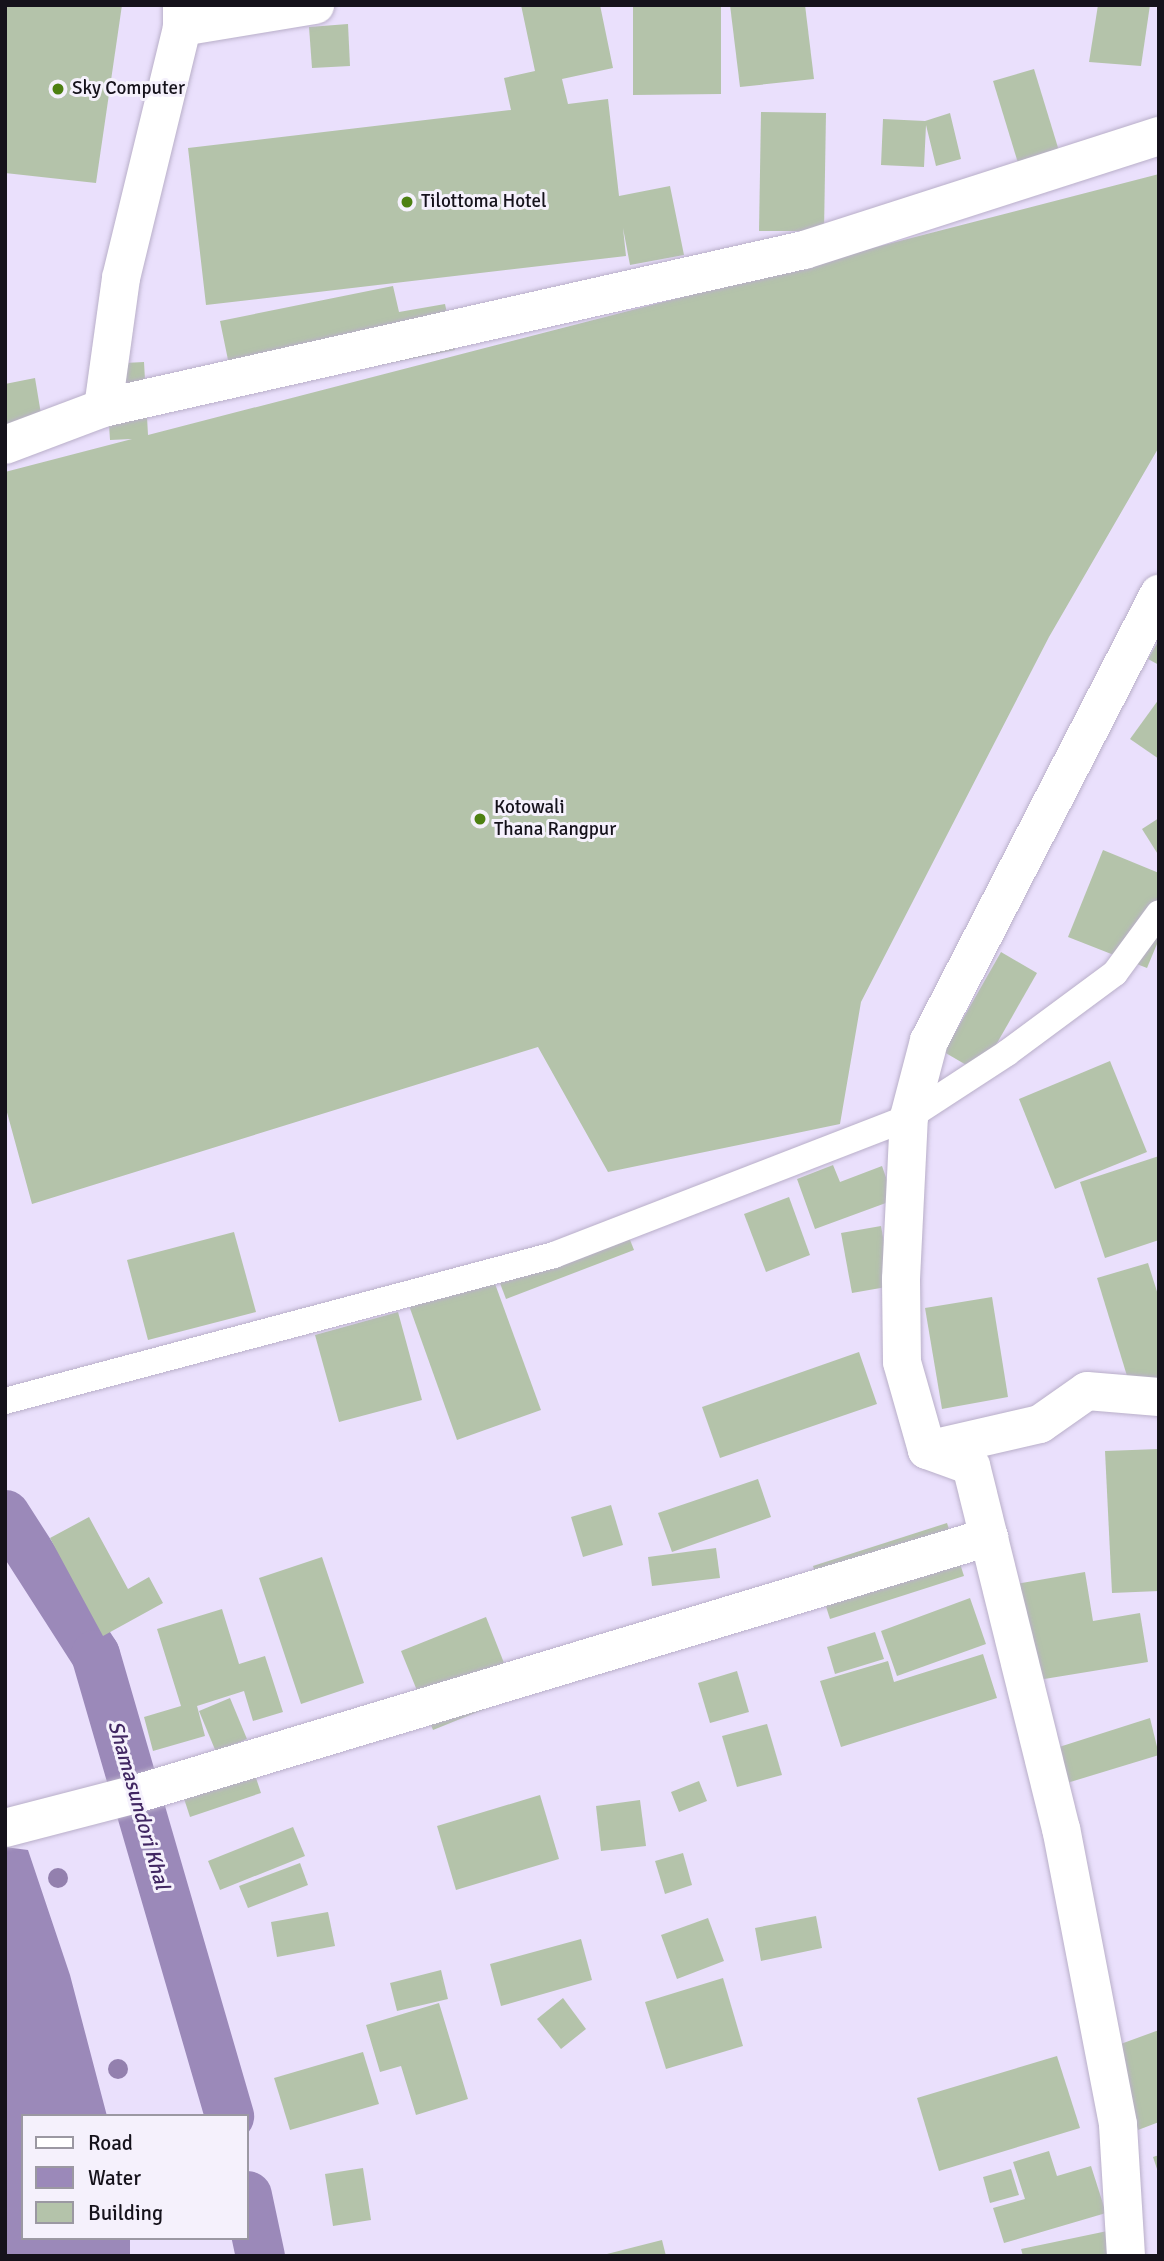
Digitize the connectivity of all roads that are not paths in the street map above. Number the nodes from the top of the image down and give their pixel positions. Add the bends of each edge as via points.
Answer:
1 (315, 5) edge
2 (182, 16) edge
3 (1159, 136) edge
4 (103, 408) junction
5 (5, 445) edge
6 (1159, 594) edge
7 (1159, 913) edge
8 (909, 1117) junction
9 (1159, 1397) edge
10 (5, 1401) edge
11 (927, 1450) junction
12 (989, 1537) junction
13 (5, 1828) edge
14 (1126, 2256) edge

1 - 2 street
2 - 4 street via 121,278
3 - 4 street via 804,250
4 - 5 street
6 - 8 street via 929,1041
7 - 8 lane via 1115,973 1007,1054
8 - 10 lane via 554,1255
8 - 11 street via 902,1362
9 - 11 street via 1087,1391 1040,1423
11 - 12 street via 971,1466
12 - 13 street via 149,1790
12 - 14 street via 1061,1829 1118,2124

